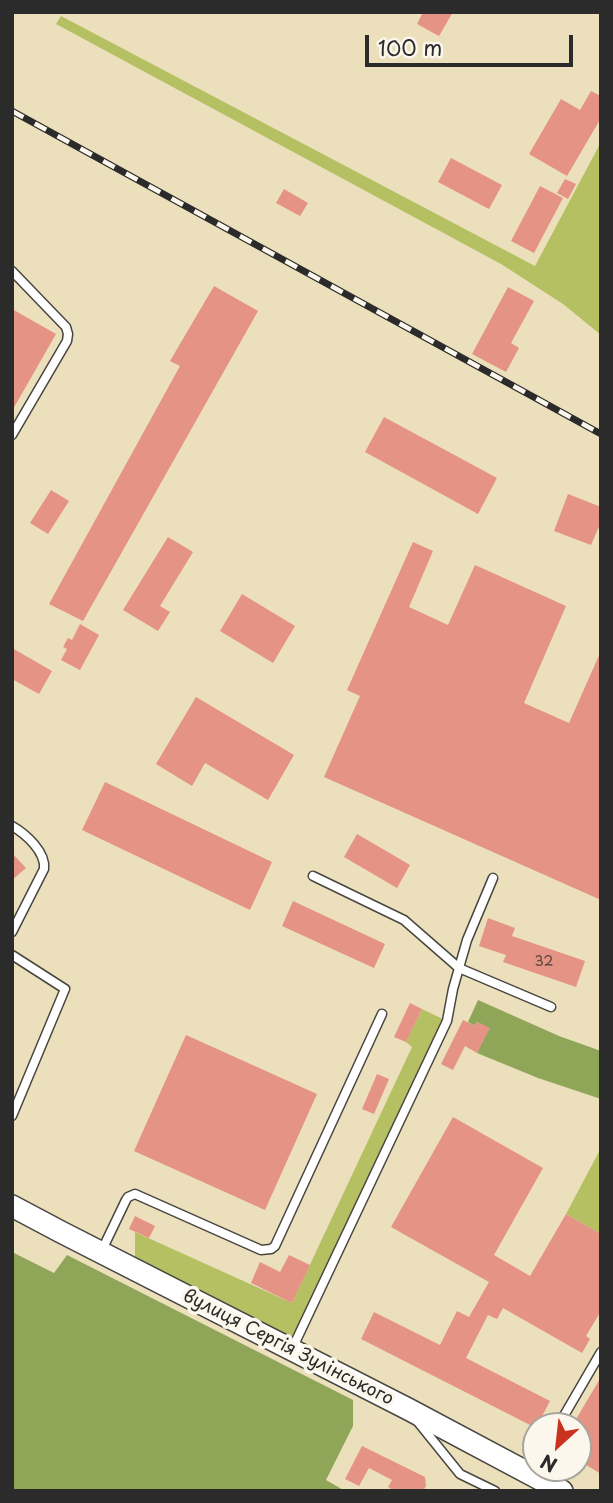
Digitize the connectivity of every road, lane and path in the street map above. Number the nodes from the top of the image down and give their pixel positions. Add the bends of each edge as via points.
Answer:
1 (12, 271) edge
2 (12, 435) edge
3 (12, 826) edge
4 (313, 876) dead end
5 (493, 878) dead end
6 (12, 932) edge
7 (12, 955) edge
8 (459, 968) junction
9 (551, 1007) dead end
10 (382, 1014) dead end
11 (12, 1116) edge
12 (12, 1206) edge
13 (101, 1253) junction
14 (292, 1350) junction
15 (601, 1352) edge
16 (408, 1409) junction
17 (566, 1412) edge
18 (522, 1464) edge
19 (495, 1491) edge

1 - 2 lane via 68,334
3 - 6 lane via 45,860
4 - 8 lane via 404,920
5 - 8 lane
7 - 11 lane via 65,989
8 - 9 lane
8 - 14 lane via 447,1021
10 - 13 lane via 275,1246 261,1250 135,1194 126,1200
12 - 13 street, вулиця Сергія Зулінського
13 - 14 street, вулиця Сергія Зулінського
14 - 16 street, вулиця Сергія Зулінського
15 - 17 lane
16 - 18 street, вулиця Сергія Зулінського
16 - 19 lane via 460,1474

